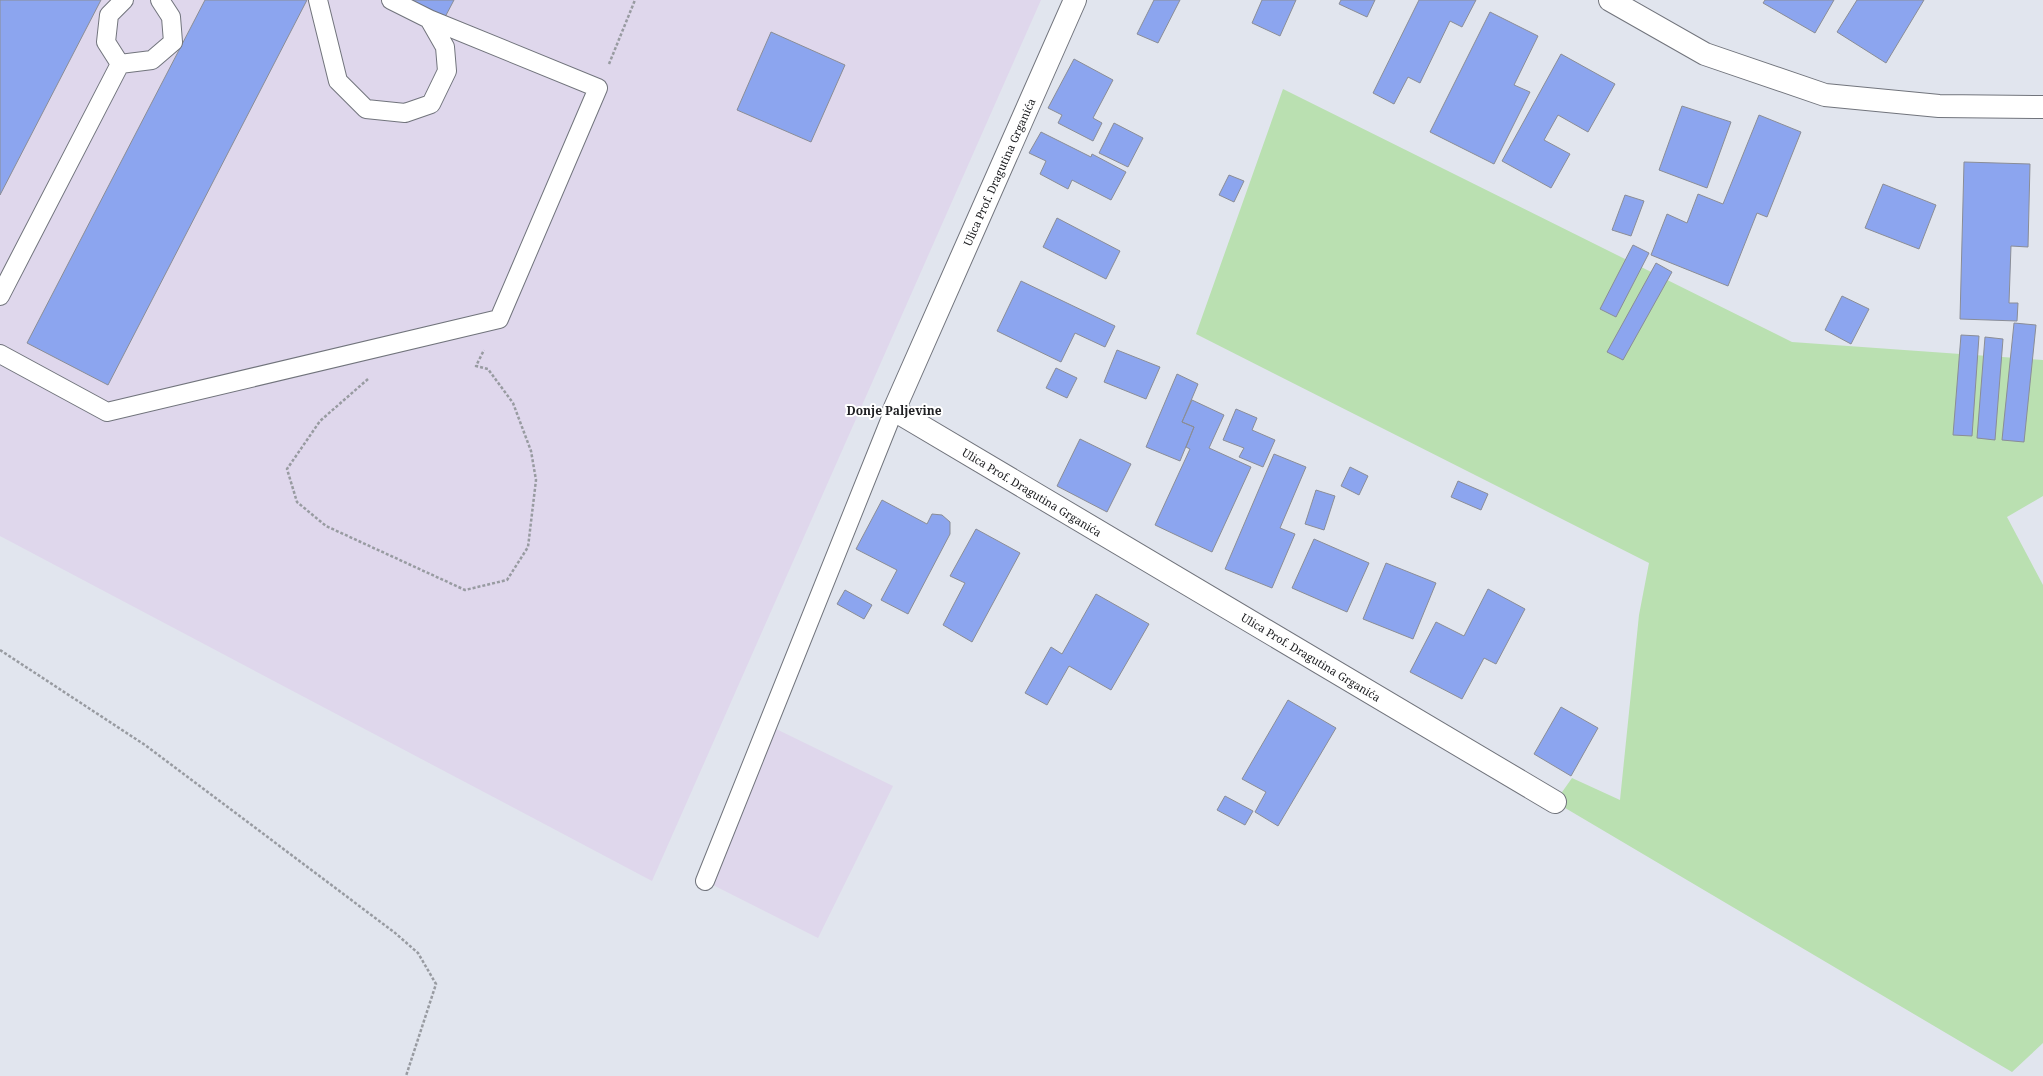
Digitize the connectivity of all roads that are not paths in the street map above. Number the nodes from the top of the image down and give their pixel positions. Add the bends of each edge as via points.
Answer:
1 (124, 0) edge
2 (160, 0) edge
3 (318, 0) edge
4 (391, 0) edge
5 (1075, 0) edge
6 (1610, 0) edge
7 (429, 19) junction
8 (120, 64) junction
9 (2043, 107) edge
10 (0, 296) edge
11 (0, 354) edge
12 (894, 410) junction
13 (1555, 802) dead end
14 (705, 881) dead end

1 - 8 lane via 109,15 106,42
2 - 8 lane via 171,17 173,42 152,60
3 - 7 lane via 338,81 366,110 405,113 431,104 447,71 445,47
4 - 7 lane
5 - 12 street, Ulica Prof. Dragutina Grganića
6 - 9 street via 1705,54 1825,95 1939,106
7 - 11 lane via 598,88 499,319 108,412
8 - 10 lane
12 - 13 street, Ulica Prof. Dragutina Grganića
12 - 14 lane

